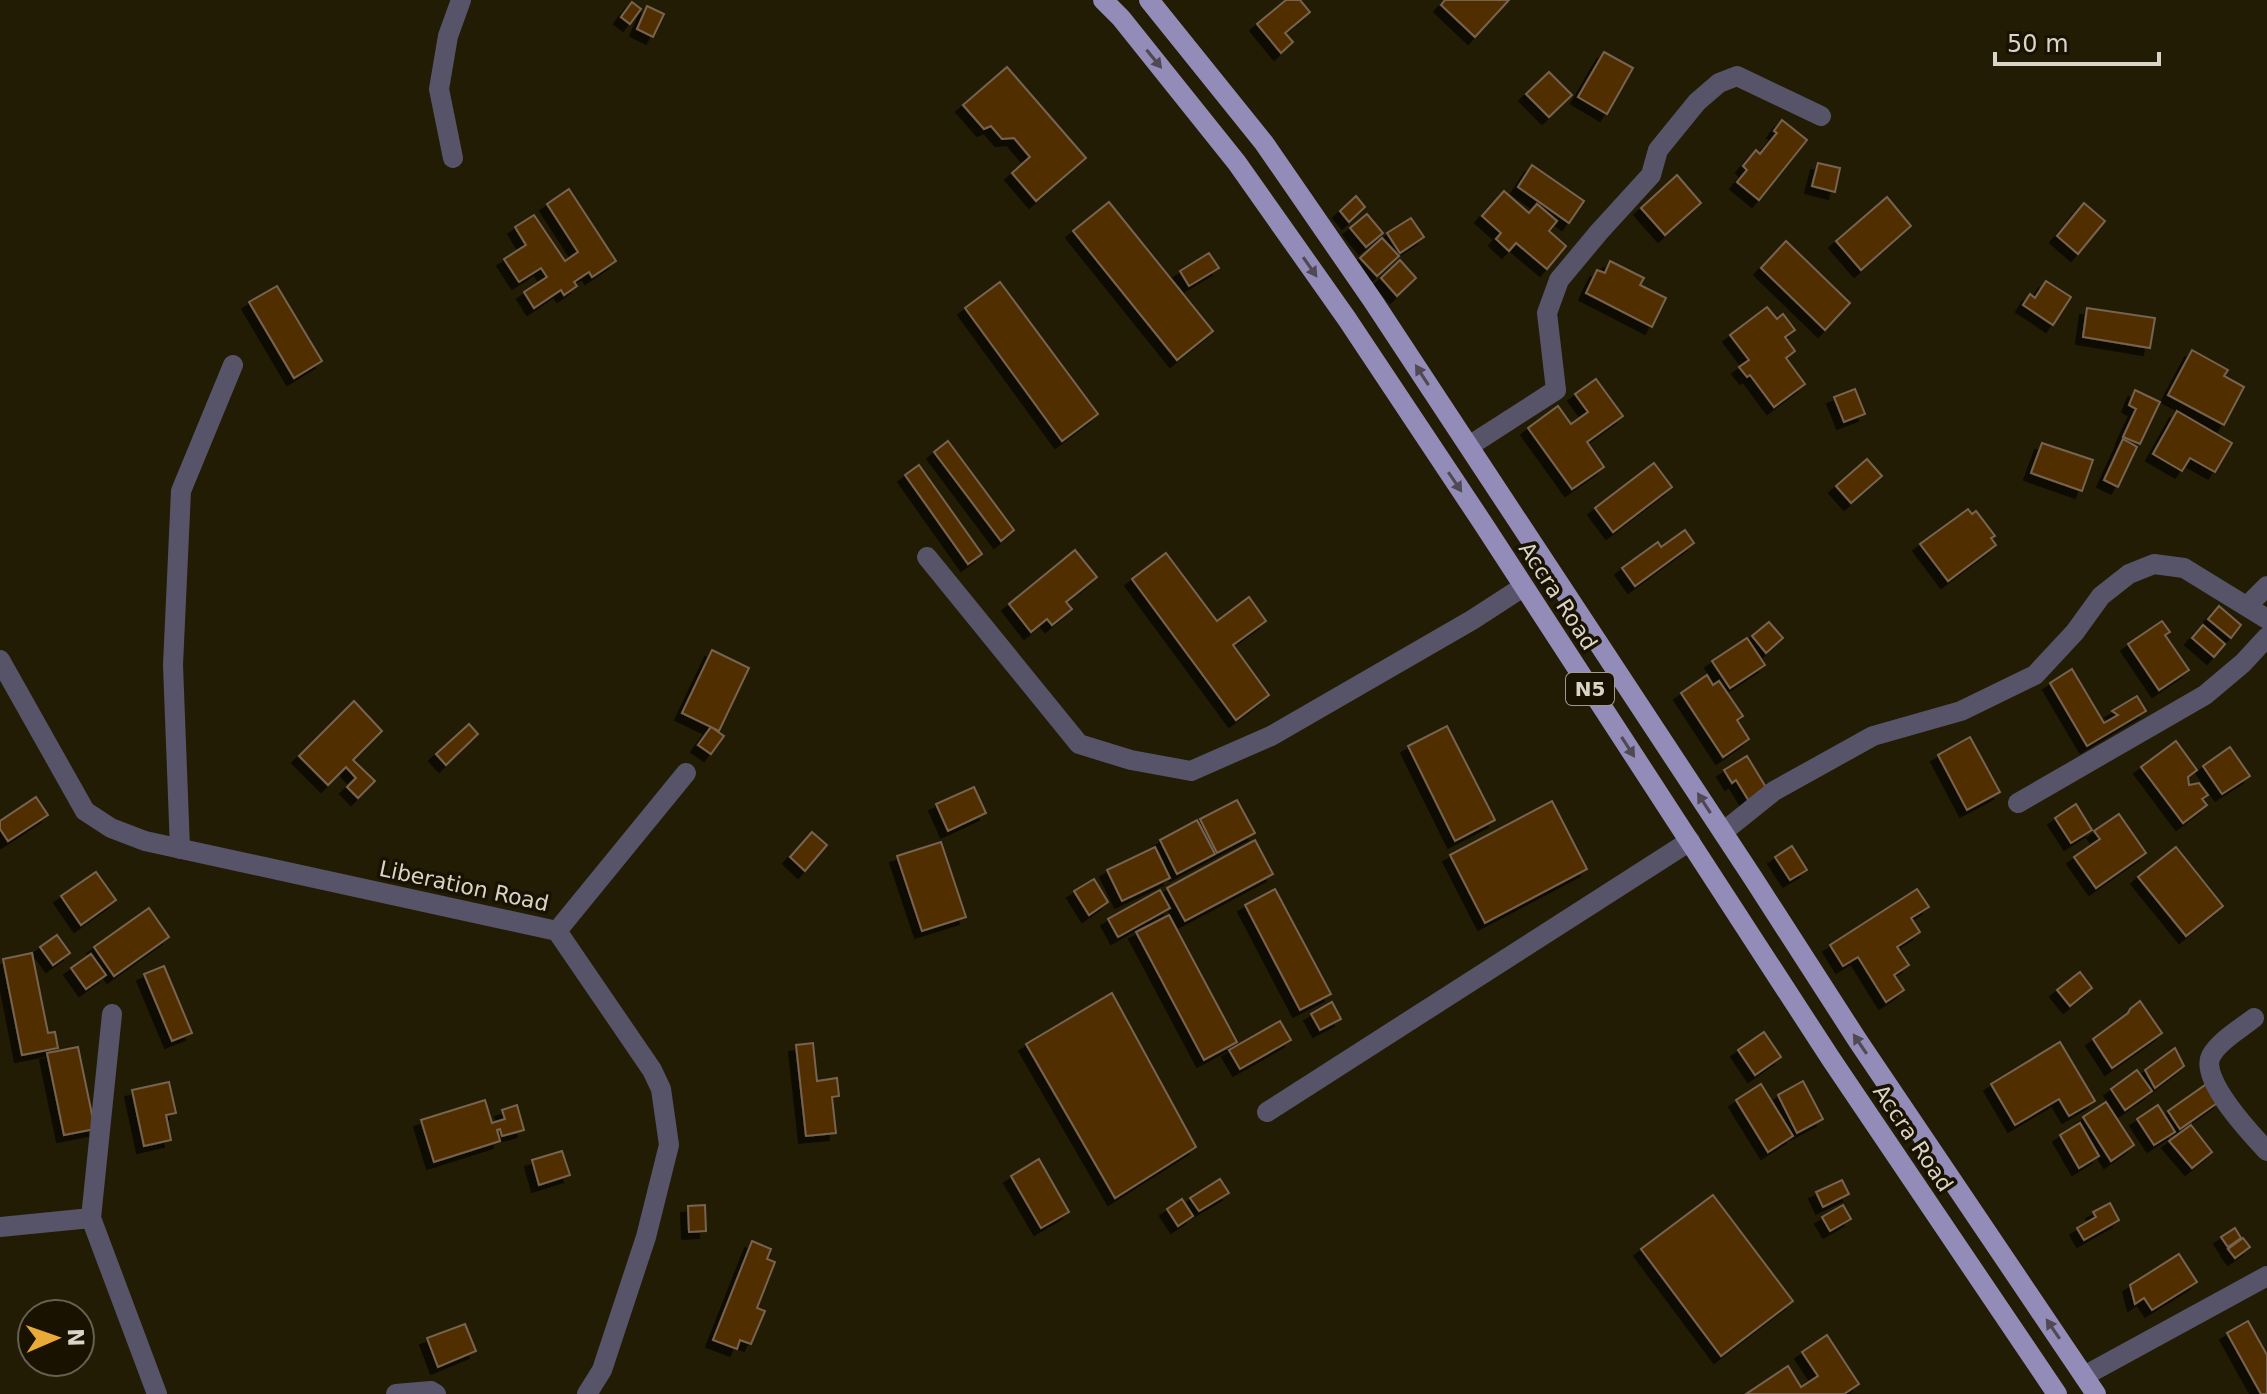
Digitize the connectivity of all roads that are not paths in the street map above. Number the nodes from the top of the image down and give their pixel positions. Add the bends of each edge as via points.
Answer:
1 (461, 0) edge
2 (1103, 0) edge
3 (1149, 0) edge
4 (1821, 116) dead end
5 (453, 158) dead end
6 (233, 365) dead end
7 (1469, 446) junction
8 (927, 557) dead end
9 (2267, 586) edge
10 (1523, 587) junction
11 (2247, 606) junction
12 (2267, 619) edge
13 (2267, 637) edge
14 (0, 660) edge
15 (686, 773) dead end
16 (2018, 803) dead end
17 (1723, 832) junction
18 (1690, 841) junction
19 (180, 849) junction
20 (557, 931) junction
21 (112, 1014) dead end
22 (2254, 1018) dead end
23 (1267, 1112) dead end
24 (2267, 1151) edge
25 (91, 1218) junction
26 (0, 1227) edge
27 (2267, 1276) edge
28 (2084, 1376) junction
29 (157, 1394) edge
30 (396, 1394) edge
31 (436, 1394) edge
32 (587, 1394) edge
33 (2057, 1394) edge
34 (2096, 1394) edge

1 - 5 street via 439,89
2 -> 10 main road, Accra Road / N5 via 1237,163
7 -> 3 main road, Accra Road / N5 via 1264,143
4 - 7 street via 1737,76 1697,102 1658,150 1651,175 1559,280 1547,313 1556,390
6 - 19 street via 181,491 173,665
17 -> 7 main road, Accra Road / N5
8 - 10 street via 1079,744 1191,771 1271,736
9 - 11 street
10 -> 18 main road, Accra Road / N5
11 - 12 street
11 - 17 street via 2184,568 2154,564 2129,574 2101,596 2035,675 1961,711 1873,736 1774,791
13 - 16 street via 2205,695
14 - 19 street, Liberation Road via 85,811 111,828
15 - 20 street
28 -> 17 main road, Accra Road / N5
18 - 23 street
18 - 33 main road, Accra Road / N5
19 - 20 street, Liberation Road
20 - 32 street, Liberation Road via 652,1070 661,1089 669,1145 646,1237 602,1370
21 - 25 street
22 - 24 street via 2212,1055 2209,1072
25 - 26 street
25 - 29 street
27 - 28 street
28 - 34 main road, Accra Road / N5
30 - 31 street

